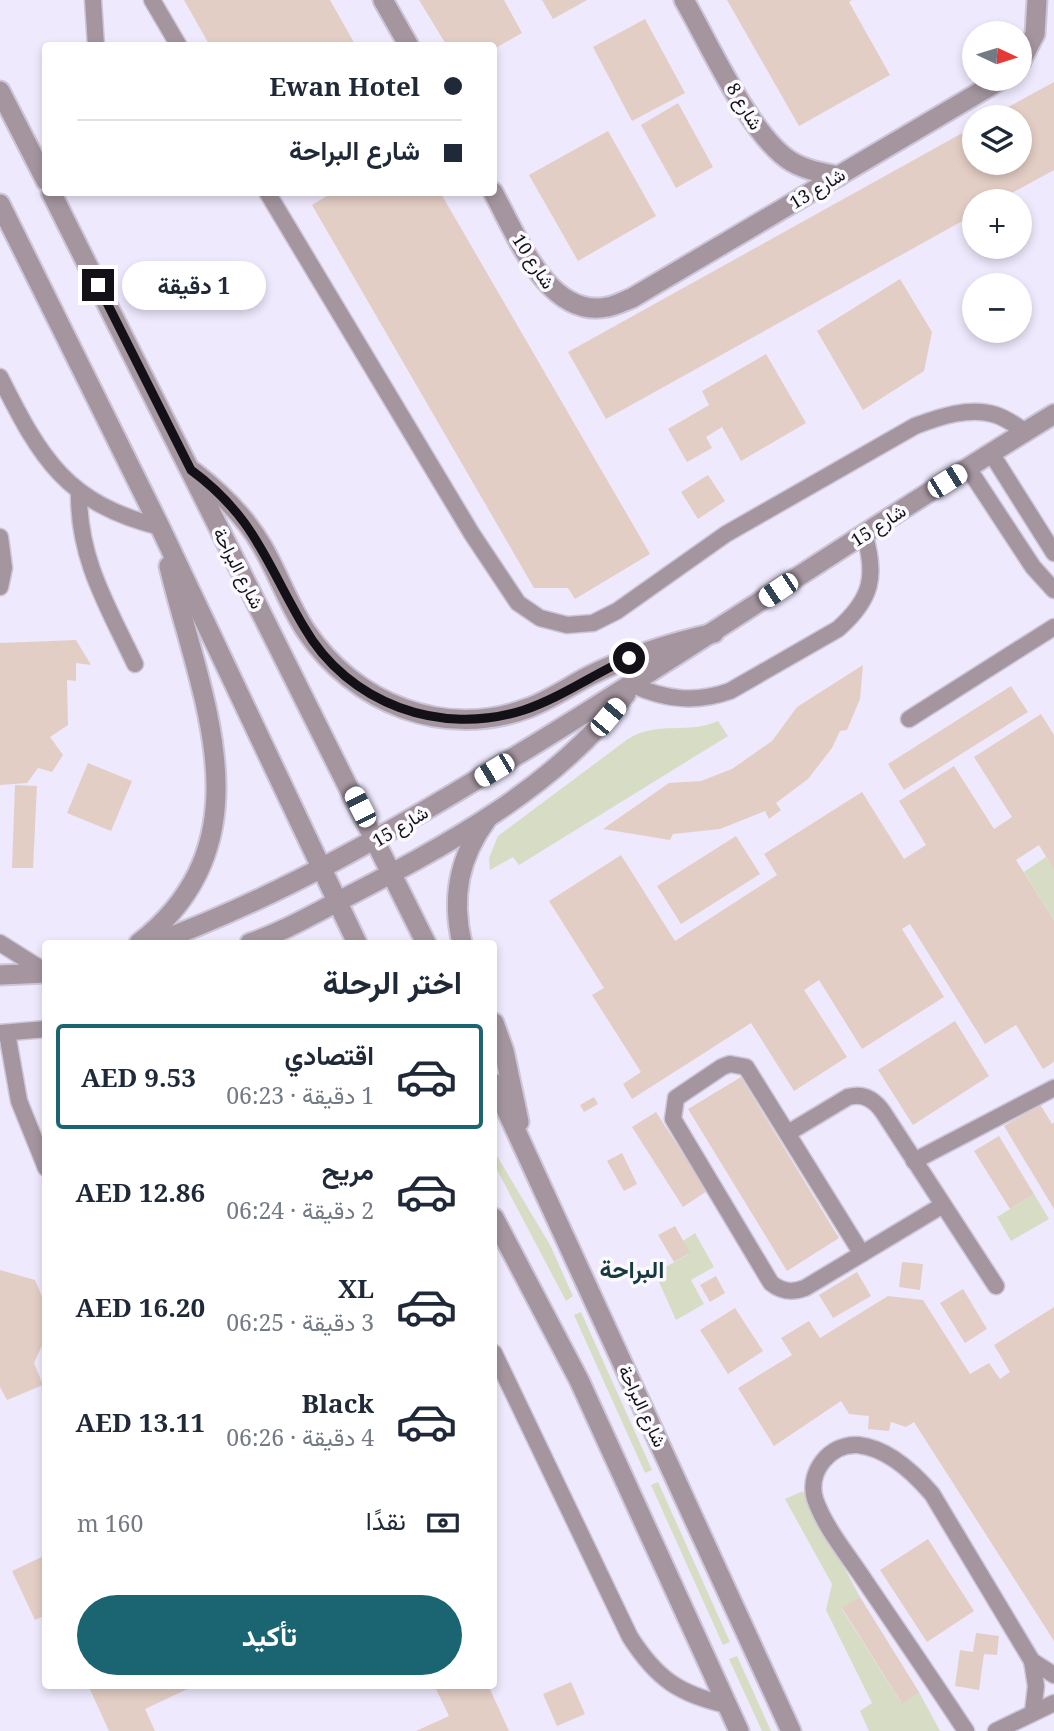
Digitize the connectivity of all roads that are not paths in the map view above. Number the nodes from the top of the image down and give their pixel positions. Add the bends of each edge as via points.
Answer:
1 (93, 0) edge
2 (152, 0) edge
3 (383, 0) edge
4 (684, 0) edge
5 (1037, 0) edge
6 (1043, 0) edge
7 (1054, 8) edge
8 (1032, 40) edge
9 (96, 42) edge
10 (177, 42) edge
11 (407, 42) edge
12 (0, 91) edge
13 (982, 91) edge
14 (42, 173) edge
15 (839, 176) junction
16 (53, 196) edge
17 (269, 196) edge
18 (495, 196) edge
19 (0, 204) edge
20 (632, 298) joint
21 (0, 377) edge
22 (1054, 414) edge
23 (1025, 431) junction
24 (990, 453) junction
25 (968, 468) junction
26 (191, 470) junction
27 (79, 492) junction
28 (160, 527) junction
29 (864, 533) junction
30 (0, 537) edge
31 (1054, 553) edge
32 (0, 587) edge
33 (1054, 590) edge
34 (1054, 626) edge
35 (714, 633) junction
36 (135, 664) dead end
37 (633, 685) junction
38 (909, 719) dead end
39 (486, 819) junction
40 (376, 841) junction
41 (321, 870) junction
42 (393, 874) junction
43 (337, 902) junction
44 (142, 940) edge
45 (162, 940) edge
46 (259, 940) edge
47 (356, 940) edge
48 (425, 940) edge
49 (462, 940) edge
50 (0, 943) edge
51 (42, 969) edge
52 (42, 972) edge
53 (0, 975) edge
54 (42, 1030) edge
55 (4, 1033) edge
56 (497, 1034) edge
57 (1054, 1088) edge
58 (497, 1089) edge
59 (788, 1133) junction
60 (523, 1143) junction
61 (42, 1158) edge
62 (914, 1161) junction
63 (943, 1205) junction
64 (497, 1224) edge
65 (862, 1254) junction
66 (996, 1286) dead end
67 (497, 1359) edge
68 (1031, 1661) junction
69 (1054, 1675) edge
70 (1054, 1703) edge
71 (727, 1705) junction
72 (1033, 1712) junction
73 (739, 1731) edge
74 (791, 1731) edge
75 (967, 1731) edge
76 (996, 1731) edge

1 - 9 lane
2 - 10 lane
3 - 11 street
4 - 15 street, شارع 8 via 772,147 814,172
5 - 8 street
6 - 7 street
12 - 14 street
13 - 15 street, شارع 13
15 - 20 street, شارع 13
16 - 26 street, شارع البراحة
17 - 23 lane via 472,534 518,603 540,618 566,625 593,623 617,611 726,534 915,426 968,412 995,415
18 - 20 street, شارع 10 via 552,292 587,307 606,308
19 - 28 street
21 - 27 lane via 39,450
22 - 23 street, شارع 15
23 - 24 street, شارع 15
24 - 25 street, شارع 15
24 - 31 lane
25 - 29 street, شارع 15
25 - 33 lane
26 - 35 street via 248,524 318,649 356,685 402,709 452,719 502,716 550,699 629,658
26 - 40 street, شارع البراحة
27 - 28 lane via 104,508
27 - 36 lane via 82,543 89,568
28 - 41 street
28 - 44 street via 212,732 218,797 210,839 186,892
29 - 35 street, شارع 15
29 - 37 lane via 872,559 871,580 859,607 838,629 710,698 670,697
30 - 32 lane via 4,568
34 - 38 lane
35 - 37 street, شارع 15
37 - 39 street, شارع 15 via 579,748
37 - 40 street, شارع 15
39 - 42 street, شارع 15
39 - 49 street via 461,868 456,906
40 - 41 street, شارع 15
40 - 42 street, شارع البراحة
41 - 43 street
41 - 45 street, شارع 15
42 - 43 street, شارع 15
42 - 48 street, شارع البراحة
43 - 46 street, شارع 15
43 - 47 street
50 - 51 lane
52 - 53 street
54 - 55 lane
55 - 61 lane via 19,1101
56 - 60 street
57 - 62 lane
58 - 60 street, شارع البراحة
59 - 62 lane via 848,1097 864,1096 878,1104
59 - 65 lane
59 - 65 lane via 752,1074 738,1064 722,1067 684,1091 673,1108 673,1119 771,1283 796,1292
60 - 74 street, شارع البراحة
62 - 63 lane
63 - 65 lane
63 - 66 lane
64 - 71 street via 579,1381
67 - 71 lane via 630,1637 647,1663 670,1684
68 - 69 lane
68 - 72 lane via 1036,1686
68 - 75 lane via 922,1482 885,1454 858,1445 832,1452 823,1460 813,1485 825,1518
70 - 72 lane
71 - 73 street
72 - 76 lane

